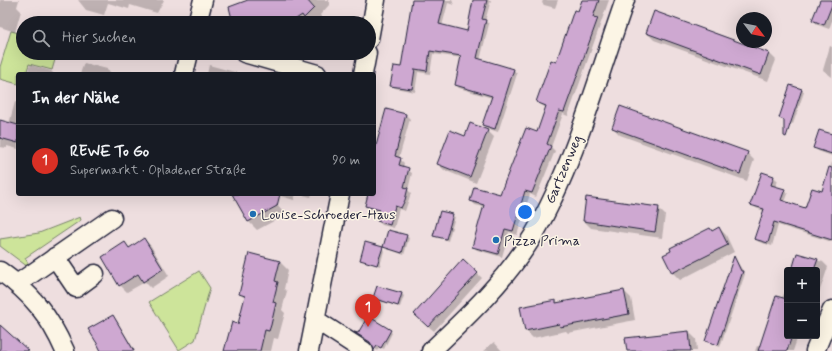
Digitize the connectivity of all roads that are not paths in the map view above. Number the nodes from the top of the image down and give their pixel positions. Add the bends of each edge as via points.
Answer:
1 (203, 0) edge
2 (376, 0) edge
3 (625, 0) edge
4 (199, 16) edge
5 (373, 16) edge
6 (187, 60) edge
7 (268, 60) edge
8 (365, 60) edge
9 (184, 72) edge
10 (310, 72) edge
11 (363, 72) edge
12 (340, 196) edge
13 (112, 218) dead end
14 (55, 257) junction
15 (0, 271) edge
16 (95, 274) dead end
17 (17, 284) junction
18 (832, 310) edge
19 (316, 320) junction
20 (65, 351) edge
21 (309, 351) edge
22 (364, 351) edge
23 (431, 351) edge
24 (815, 351) edge

1 - 4 street
2 - 5 street
3 - 23 street, Gartzenweg via 577,138 556,190 532,236 500,281
6 - 9 street
7 - 10 street
8 - 11 street
12 - 19 street
13 - 14 street
14 - 16 street via 70,292
14 - 17 street
15 - 17 street
17 - 20 street via 45,313
18 - 24 street
19 - 21 street
19 - 22 street

